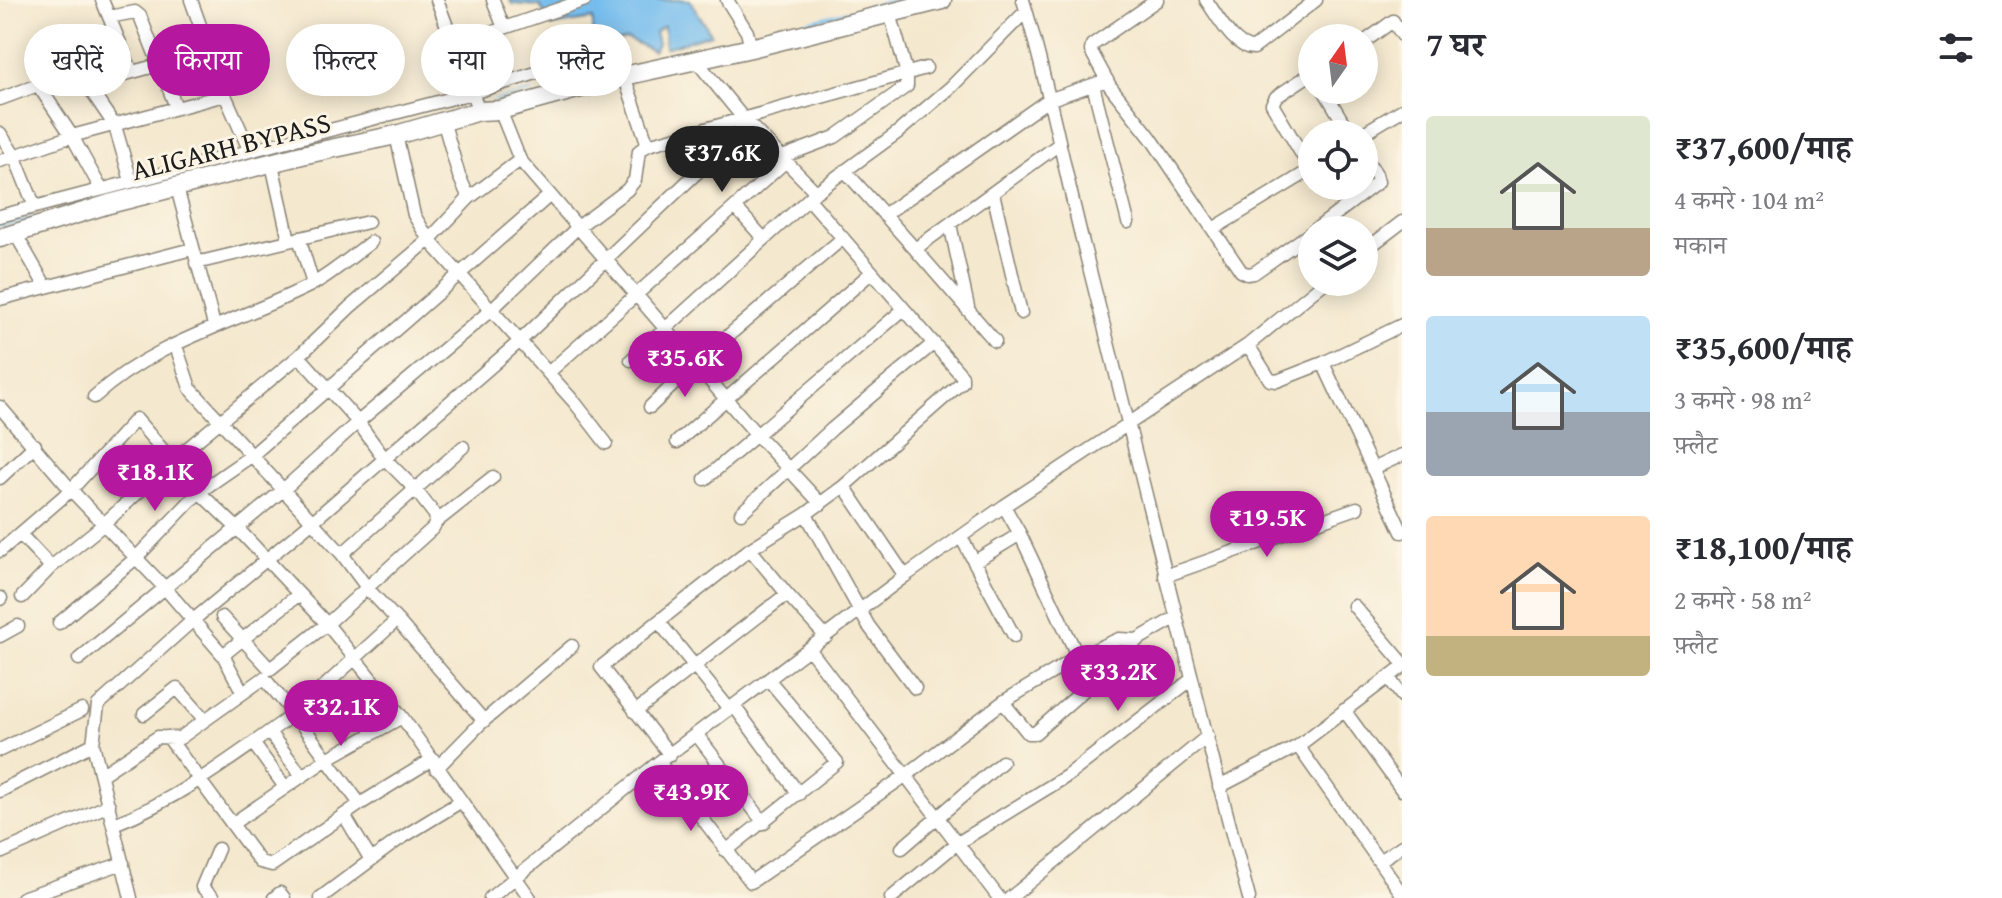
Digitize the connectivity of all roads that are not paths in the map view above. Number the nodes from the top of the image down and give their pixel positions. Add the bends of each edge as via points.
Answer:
1 (102, 0) edge
2 (191, 0) edge
3 (437, 0) edge
4 (493, 0) edge
5 (585, 0) edge
6 (727, 0) edge
7 (942, 0) edge
8 (1157, 0) edge
9 (1206, 0) edge
10 (1287, 0) edge
11 (1316, 0) edge
12 (1024, 6) edge
13 (1297, 12) junction
14 (890, 13) junction
15 (109, 17) junction
16 (1398, 18) edge
17 (199, 24) edge
18 (446, 24) edge
19 (502, 24) edge
20 (514, 25) edge
21 (147, 32) edge
22 (1378, 32) edge
23 (1402, 35) edge
24 (750, 41) junction
25 (695, 59) junction
26 (147, 68) edge
27 (926, 68) dead end
28 (132, 72) joint
29 (632, 74) edge
30 (907, 74) junction
31 (530, 76) edge
32 (1107, 80) junction
33 (1298, 82) edge
34 (1093, 85) junction
35 (24, 90) edge
36 (45, 96) edge
37 (94, 96) edge
38 (172, 96) edge
39 (221, 96) edge
40 (225, 96) edge
41 (473, 96) edge
42 (551, 96) edge
43 (631, 96) edge
44 (0, 99) edge
45 (1048, 100) junction
46 (475, 103) junction
47 (176, 107) junction
48 (500, 110) junction
49 (1402, 110) edge
50 (443, 120) junction
51 (746, 121) junction
52 (1378, 124) edge
53 (115, 126) junction
54 (0, 133) edge
55 (396, 135) junction
56 (72, 136) junction
57 (648, 145) junction
58 (1058, 145) junction
59 (1298, 147) edge
60 (249, 149) junction
61 (14, 155) junction
62 (784, 159) junction
63 (520, 160) junction
64 (0, 161) edge
65 (272, 164) junction
66 (846, 172) junction
67 (1298, 177) edge
68 (131, 181) junction
69 (177, 188) junction
70 (101, 189) junction
71 (993, 193) junction
72 (550, 195) junction
73 (813, 196) junction
74 (469, 198) junction
75 (1354, 200) edge
76 (35, 207) junction
77 (735, 207) junction
78 (884, 215) junction
79 (0, 216) edge
80 (1333, 216) edge
81 (368, 222) dead end
82 (1128, 222) dead end
83 (1402, 222) edge
84 (950, 224) junction
85 (578, 227) junction
86 (1213, 229) junction
87 (7, 236) edge
88 (843, 238) junction
89 (294, 239) junction
90 (764, 239) junction
91 (429, 240) junction
92 (1378, 240) edge
93 (371, 242) dead end
94 (1298, 242) edge
95 (192, 249) junction
96 (915, 249) junction
97 (607, 260) junction
98 (196, 263) junction
99 (872, 272) junction
100 (461, 274) junction
101 (313, 284) junction
102 (46, 287) junction
103 (636, 294) junction
104 (1308, 296) edge
105 (0, 299) edge
106 (968, 307) junction
107 (904, 309) junction
108 (491, 310) junction
109 (1021, 313) dead end
110 (214, 325) junction
111 (1402, 325) edge
112 (665, 327) junction
113 (995, 341) dead end
114 (519, 342) junction
115 (934, 343) junction
116 (1248, 345) junction
117 (176, 346) junction
118 (299, 356) junction
119 (631, 360) dead end
120 (1323, 363) junction
121 (695, 364) junction
122 (548, 373) junction
123 (328, 390) junction
124 (94, 397) dead end
125 (726, 399) junction
126 (0, 407) edge
127 (650, 407) dead end
128 (220, 422) junction
129 (358, 422) junction
130 (1129, 422) junction
131 (757, 435) junction
132 (677, 442) dead end
133 (606, 443) dead end
134 (35, 445) junction
135 (463, 447) dead end
136 (1402, 455) edge
137 (251, 456) junction
138 (384, 458) junction
139 (172, 461) junction
140 (790, 468) junction
141 (1372, 469) junction
142 (493, 477) dead end
143 (0, 478) edge
144 (705, 479) dead end
145 (844, 486) junction
146 (414, 488) junction
147 (71, 490) junction
148 (283, 490) junction
149 (199, 492) junction
150 (821, 504) junction
151 (1004, 506) junction
152 (1357, 508) dead end
153 (741, 513) dead end
154 (806, 514) junction
155 (313, 521) junction
156 (436, 522) junction
157 (104, 524) junction
158 (238, 529) junction
159 (1402, 532) edge
160 (20, 534) junction
161 (1020, 534) junction
162 (961, 537) junction
163 (750, 549) junction
164 (0, 551) edge
165 (342, 554) junction
166 (136, 558) junction
167 (267, 561) junction
168 (974, 562) junction
169 (51, 567) junction
170 (905, 576) junction
171 (1165, 576) junction
172 (164, 587) junction
173 (368, 589) junction
174 (787, 594) junction
175 (298, 595) junction
176 (22, 597) dead end
177 (1354, 606) dead end
178 (861, 609) junction
179 (222, 617) dead end
180 (1175, 618) junction
181 (397, 620) junction
182 (192, 621) junction
183 (659, 622) junction
184 (59, 623) dead end
185 (327, 624) junction
186 (18, 626) dead end
187 (0, 636) edge
188 (1014, 636) dead end
189 (826, 637) junction
190 (244, 640) junction
191 (1137, 640) junction
192 (572, 646) dead end
193 (810, 650) junction
194 (223, 655) junction
195 (1078, 657) junction
196 (353, 658) junction
197 (79, 659) dead end
198 (1402, 664) edge
199 (693, 665) junction
200 (267, 674) junction
201 (1389, 678) junction
202 (1192, 679) junction
203 (769, 680) junction
204 (915, 688) dead end
205 (243, 693) junction
206 (1402, 696) edge
207 (1003, 702) junction
208 (732, 708) junction
209 (82, 710) dead end
210 (1344, 710) junction
211 (635, 712) junction
212 (144, 714) dead end
213 (294, 714) junction
214 (402, 717) junction
215 (205, 720) junction
216 (484, 721) junction
217 (269, 732) junction
218 (697, 735) junction
219 (1208, 736) junction
220 (175, 741) junction
221 (253, 743) junction
222 (93, 744) junction
223 (1298, 746) junction
224 (0, 750) edge
225 (665, 758) junction
226 (327, 759) junction
227 (1002, 762) dead end
228 (434, 764) junction
229 (101, 775) junction
230 (302, 776) junction
231 (905, 776) junction
232 (200, 781) junction
233 (1400, 784) edge
234 (285, 787) junction
235 (1219, 787) junction
236 (0, 791) edge
237 (799, 794) junction
238 (460, 802) junction
239 (360, 804) junction
240 (109, 805) junction
241 (344, 815) junction
242 (937, 819) junction
243 (764, 823) junction
244 (114, 824) junction
245 (232, 824) junction
246 (956, 844) junction
247 (1402, 846) edge
248 (902, 848) dead end
249 (218, 849) dead end
250 (726, 851) junction
251 (0, 853) edge
252 (371, 860) junction
253 (1379, 861) junction
254 (123, 863) junction
255 (516, 878) junction
256 (1402, 894) edge
257 (22, 898) edge
258 (131, 898) edge
259 (213, 898) edge
260 (274, 898) edge
261 (284, 898) edge
262 (320, 898) edge
263 (490, 898) edge
264 (530, 898) edge
265 (891, 898) edge
266 (999, 898) edge
267 (1010, 898) edge
268 (1249, 898) edge

1 - 15 street
2 - 17 street
3 - 18 street
4 - 19 street
5 - 20 street
6 - 24 street
7 - 14 highway, ALIGARH BYPASS
8 - 32 street via 1092,45
9 - 13 street via 1249,49
10 - 13 street
11 - 13 street
12 - 45 street
12 - 66 street via 951,87
14 - 24 highway, ALIGARH BYPASS
14 - 30 street
15 - 21 street via 135,12
15 - 28 street
16 - 22 street
16 - 23 street
24 - 25 highway, ALIGARH BYPASS
25 - 29 highway, ALIGARH BYPASS
25 - 51 street
26 - 28 street
27 - 30 street
30 - 51 street
30 - 62 street via 907,86 835,137
31 - 46 street
32 - 34 street
32 - 86 street
33 - 59 street via 1272,104
34 - 45 street
34 - 82 street
35 - 44 street
36 - 56 street
37 - 53 street
38 - 47 street
39 - 47 street
40 - 60 street
41 - 46 street
42 - 48 highway, ALIGARH BYPASS
43 - 57 street
45 - 58 street
45 - 78 street
46 - 48 highway, ALIGARH BYPASS
46 - 50 highway, ALIGARH BYPASS
46 - 60 street
47 - 53 street
48 - 63 street
49 - 52 street
50 - 55 highway, ALIGARH BYPASS
50 - 74 street
51 - 57 street
51 - 62 street
51 - 97 street
53 - 56 street
53 - 68 street
54 - 61 street
55 - 65 highway, ALIGARH BYPASS
55 - 91 street via 414,215
56 - 61 street
56 - 70 street
57 - 85 street via 639,151 635,180 627,190
58 - 71 street
58 - 130 street
60 - 68 street
61 - 64 street
61 - 76 street
62 - 73 street
62 - 77 street
63 - 72 street
63 - 74 street
65 - 69 highway, ALIGARH BYPASS
65 - 89 street
66 - 73 street
66 - 78 street
67 - 86 street
68 - 70 street
69 - 87 highway, ALIGARH BYPASS
69 - 95 street
70 - 76 street
71 - 84 street
71 - 109 street
72 - 85 street
72 - 100 street
73 - 88 street
73 - 90 street
74 - 91 street
75 - 80 street
76 - 79 street
77 - 90 street
77 - 103 street
78 - 96 street
81 - 89 street
83 - 92 street
84 - 96 street
84 - 106 street
85 - 97 street
85 - 108 street
86 - 94 street via 1247,274
87 - 102 street
88 - 99 street
88 - 121 street
89 - 98 street
89 - 101 street
90 - 112 street
91 - 100 street
91 - 118 street
93 - 101 street
95 - 98 street
95 - 102 street
96 - 106 street
97 - 103 street
97 - 114 street
98 - 110 street
99 - 107 street
99 - 125 street
100 - 108 street
100 - 123 street
101 - 110 street
102 - 105 street
103 - 112 street
103 - 122 street
104 - 116 street
106 - 113 street
107 - 115 street
107 - 131 street
108 - 114 street
108 - 129 street
110 - 117 street
111 - 120 street
112 - 119 street
112 - 121 street
114 - 122 street
114 - 138 street
115 - 140 street
115 - 145 street via 962,382
116 - 120 street via 1273,381
116 - 130 street
117 - 124 street
117 - 128 street via 190,388
118 - 123 street
118 - 128 street
120 - 141 street
121 - 125 street
121 - 127 street
122 - 133 street
123 - 129 street
123 - 137 street
125 - 131 street
125 - 132 street
126 - 134 street
128 - 137 street
128 - 139 street
129 - 138 street
129 - 148 street
130 - 151 street
130 - 171 street
131 - 140 street
131 - 144 street
134 - 143 street
134 - 147 street
135 - 146 street
136 - 141 street
137 - 148 street
137 - 149 street
138 - 146 street
138 - 155 street
139 - 147 street via 136,419
139 - 149 street
139 - 157 street
140 - 150 street
140 - 153 street
141 - 159 street
142 - 156 street
145 - 150 street
145 - 170 street
146 - 156 street
146 - 165 street
147 - 157 street
147 - 160 street
148 - 155 street
148 - 158 street
149 - 158 street
149 - 166 street
150 - 154 street
151 - 161 street
151 - 162 street
152 - 171 street
154 - 163 street
154 - 178 street
155 - 165 street
155 - 167 street
156 - 173 street
157 - 166 street
157 - 169 street
158 - 167 street
158 - 172 street
160 - 164 street
160 - 169 street
161 - 168 street
161 - 195 street
162 - 168 street
162 - 170 street
163 - 174 street
163 - 183 street
165 - 173 street
166 - 172 street
166 - 184 street
167 - 175 street
167 - 182 street
168 - 188 street
169 - 176 street
170 - 178 street
171 - 180 street
172 - 182 street
172 - 197 street
173 - 181 street
173 - 185 street
174 - 189 street
174 - 199 street
175 - 185 street
175 - 190 street
177 - 198 street
178 - 189 street
178 - 204 street
179 - 190 street
180 - 191 street
180 - 202 street
181 - 196 street
181 - 216 street
182 - 194 street
182 - 222 street via 98,705
183 - 199 street
183 - 211 street via 601,667
185 - 196 street
185 - 200 street
186 - 187 street
189 - 193 street
190 - 194 street
190 - 200 street
191 - 195 street via 1119,639
191 - 207 street via 1035,733 1028,733
192 - 216 street
193 - 203 street
193 - 231 street
194 - 205 street
195 - 207 street
196 - 213 street
196 - 214 street
198 - 201 street
199 - 208 street
199 - 211 street
200 - 205 street
200 - 213 street
201 - 206 street
201 - 210 street
202 - 219 street
202 - 246 street via 1067,776
203 - 208 street
203 - 237 street via 837,760
205 - 215 street
207 - 231 street
208 - 218 street
208 - 237 street
209 - 224 street
210 - 223 street
210 - 233 street
211 - 225 street
212 - 215 street via 177,688
213 - 217 street
213 - 226 street
214 - 226 street
214 - 228 street
215 - 220 street
216 - 228 street
217 - 221 street
217 - 230 street
218 - 225 street
218 - 243 street
219 - 235 street
219 - 267 street
220 - 229 street via 158,737
220 - 232 street
221 - 232 street
221 - 234 street
222 - 229 street
222 - 236 street
223 - 235 street
223 - 253 street
225 - 250 street
225 - 255 street
226 - 230 street
226 - 239 street
227 - 242 street
228 - 238 street
228 - 239 street
229 - 240 street
230 - 234 street
231 - 242 street
231 - 250 street via 751,882
232 - 244 street
232 - 245 street
234 - 245 street
235 - 268 street
237 - 243 street
238 - 252 street
238 - 255 street
239 - 241 street
240 - 244 street
240 - 251 street
241 - 245 street via 272,865 260,862
241 - 252 street
242 - 246 street
242 - 248 street
243 - 250 street
244 - 254 street
246 - 265 street
246 - 266 street
247 - 253 street
249 - 259 street via 202,887
252 - 262 street
253 - 256 street
254 - 257 street
254 - 258 street
255 - 263 street
255 - 264 street
260 - 261 street via 280,893

